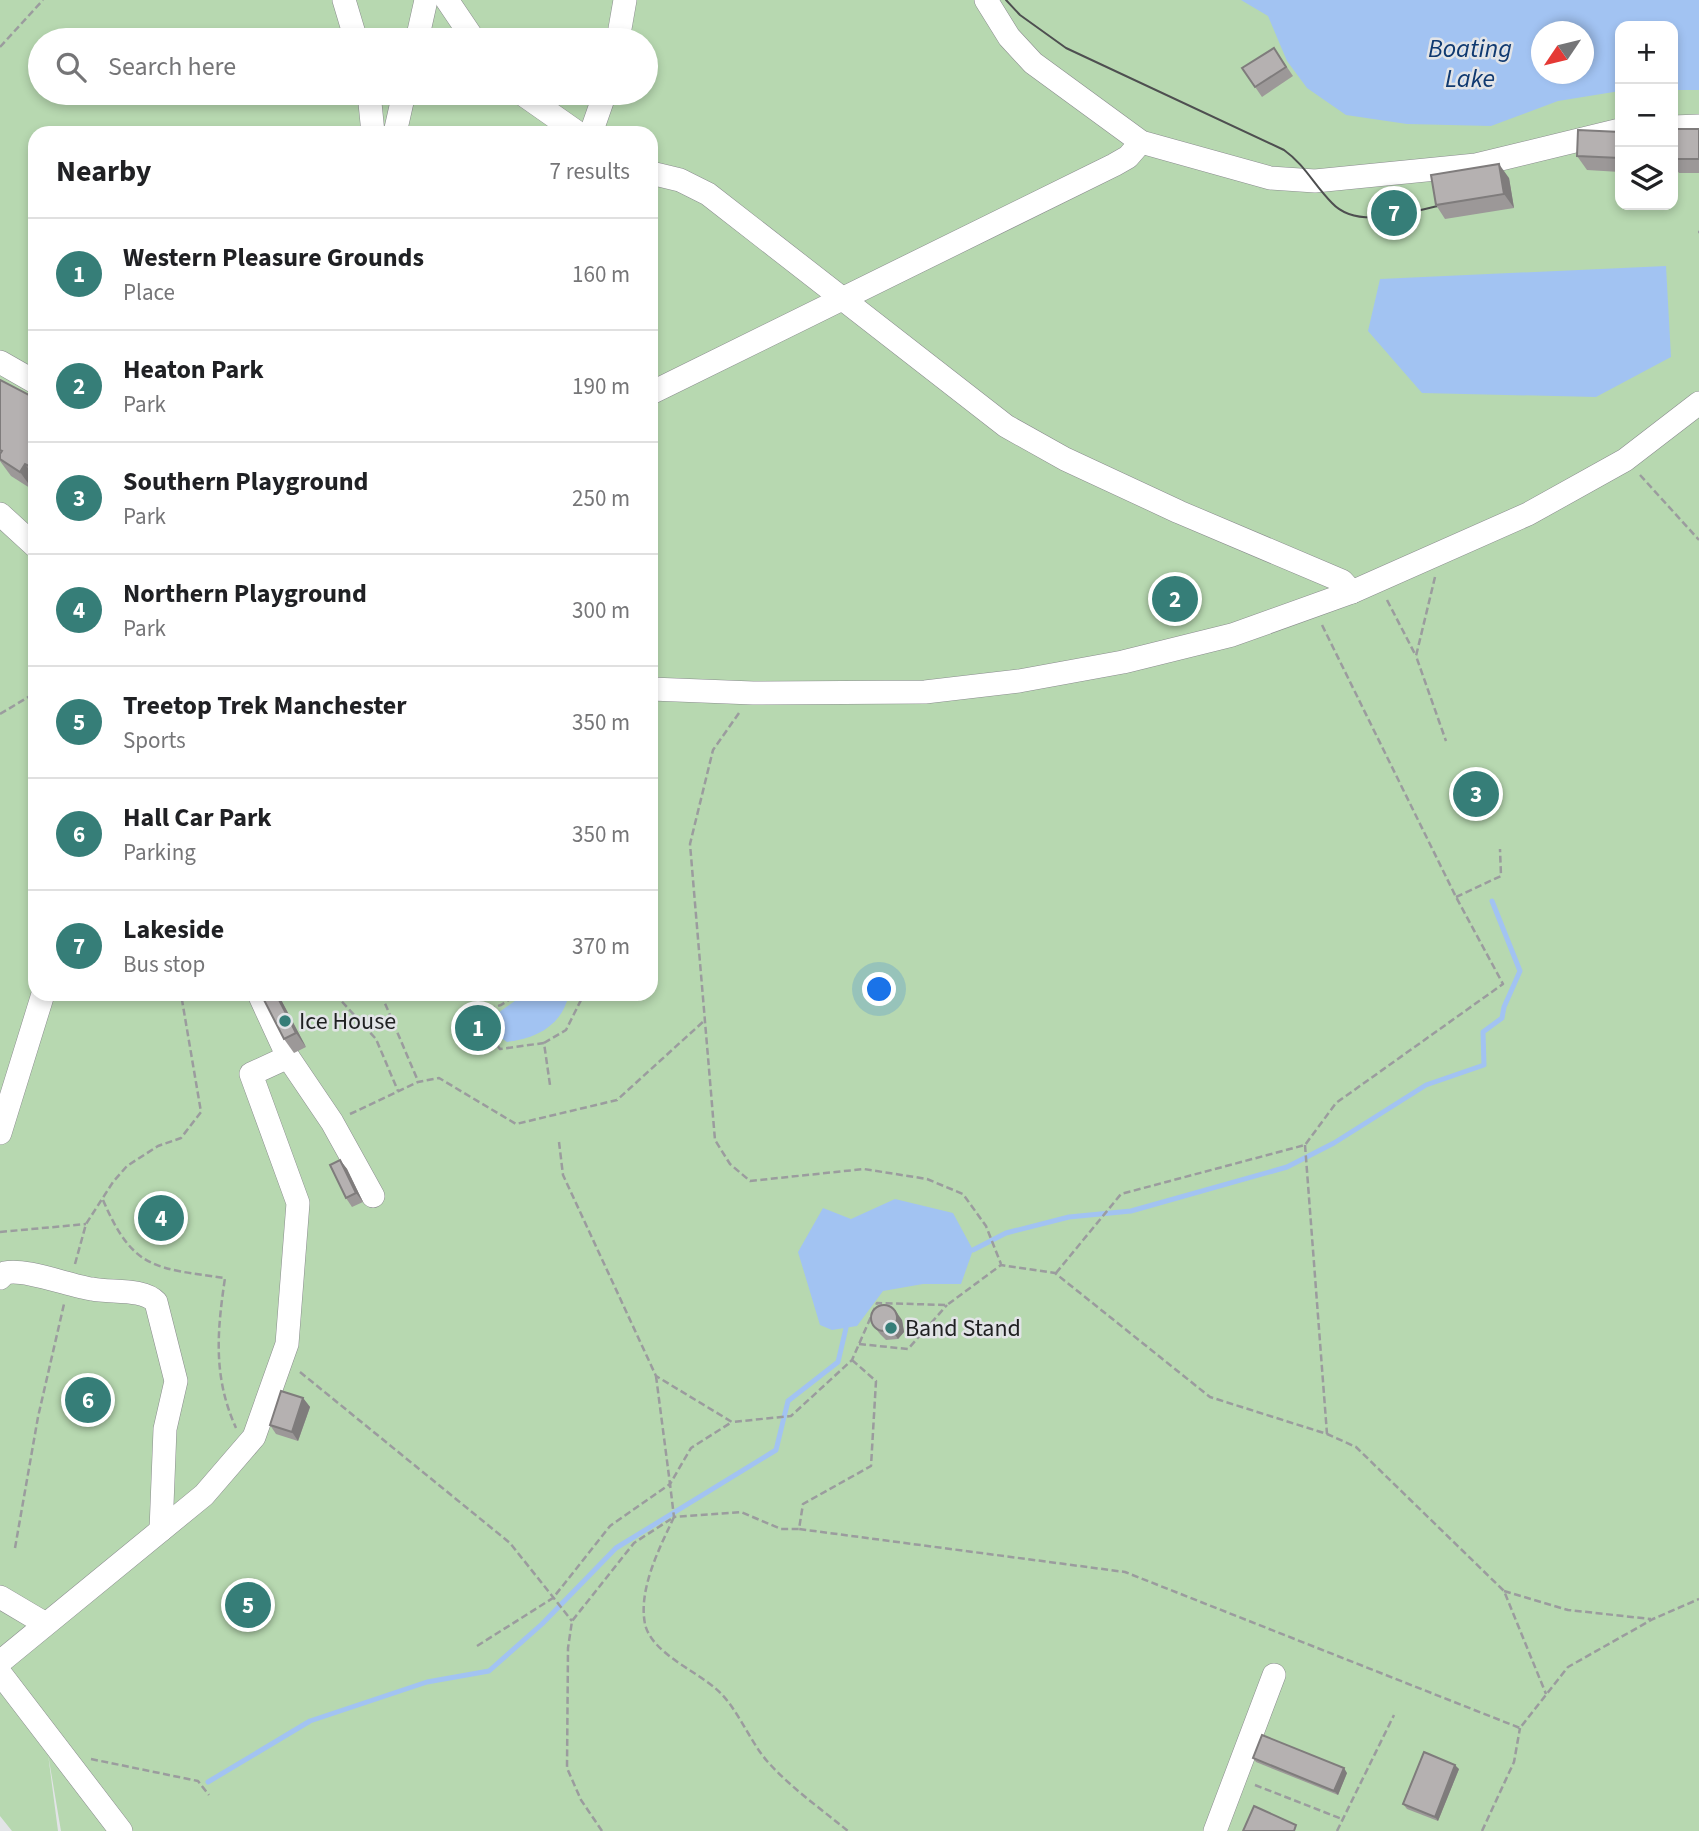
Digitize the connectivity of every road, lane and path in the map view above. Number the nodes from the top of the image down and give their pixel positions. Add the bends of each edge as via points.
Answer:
1 (43, 0) edge
2 (344, 0) edge
3 (426, 0) edge
4 (447, 0) edge
5 (625, 0) edge
6 (986, 0) edge
7 (352, 28) edge
8 (420, 28) edge
9 (466, 28) edge
10 (620, 28) edge
11 (0, 47) edge
12 (370, 105) edge
13 (401, 105) edge
14 (538, 105) edge
15 (601, 105) edge
16 (372, 126) edge
17 (397, 126) edge
18 (568, 126) edge
19 (593, 126) edge
20 (1699, 126) edge
21 (1678, 127) edge
22 (1615, 131) edge
23 (1141, 142) junction
24 (658, 175) edge
25 (845, 300) junction
26 (0, 362) edge
27 (28, 378) edge
28 (658, 390) edge
29 (1699, 403) edge
30 (1625, 460) junction
31 (0, 514) edge
32 (28, 540) edge
33 (1699, 540) edge
34 (1440, 553) junction
35 (1377, 580) junction
36 (1352, 592) junction
37 (1312, 606) junction
38 (1416, 656) junction
39 (658, 689) edge
40 (753, 693) junction
41 (28, 697) edge
42 (0, 714) edge
43 (1446, 741) dead end
44 (1500, 849) dead end
45 (1456, 897) junction
46 (41, 1001) edge
47 (182, 1001) edge
48 (262, 1001) edge
49 (341, 1001) edge
50 (384, 1001) edge
51 (483, 1001) edge
52 (507, 1001) edge
53 (580, 1001) edge
54 (488, 1009) junction
55 (705, 1020) junction
56 (544, 1043) junction
57 (288, 1058) junction
58 (418, 1082) junction
59 (550, 1085) dead end
60 (398, 1091) junction
61 (332, 1122) junction
62 (0, 1133) edge
63 (559, 1142) dead end
64 (1305, 1146) junction
65 (373, 1196) dead end
66 (103, 1198) junction
67 (86, 1224) junction
68 (0, 1232) edge
69 (1002, 1265) junction
70 (1055, 1273) junction
71 (0, 1278) edge
72 (70, 1286) junction
73 (947, 1305) junction
74 (859, 1344) junction
75 (284, 1359) junction
76 (852, 1360) junction
77 (656, 1376) junction
78 (733, 1422) junction
79 (1327, 1434) junction
80 (248, 1445) junction
81 (670, 1484) junction
82 (674, 1516) junction
83 (799, 1529) junction
84 (161, 1530) junction
85 (15, 1548) dead end
86 (1503, 1591) junction
87 (0, 1597) edge
88 (554, 1598) junction
89 (1699, 1599) edge
90 (1653, 1619) junction
91 (572, 1621) junction
92 (44, 1623) junction
93 (477, 1646) dead end
94 (0, 1662) edge
95 (0, 1673) edge
96 (1274, 1675) dead end
97 (1546, 1694) junction
98 (1394, 1714) dead end
99 (1520, 1728) junction
100 (84, 1758) dead end
101 (1235, 1777) junction
102 (209, 1795) dead end
103 (1342, 1819) junction
104 (121, 1831) edge
105 (602, 1831) edge
106 (848, 1831) edge
107 (1214, 1831) edge
108 (1337, 1831) edge
109 (1482, 1831) edge

1 - 11 path
2 - 7 lane
3 - 8 lane
4 - 9 lane
5 - 10 lane
6 - 23 lane via 1009,37 1033,63
12 - 16 lane
13 - 17 lane
14 - 18 lane
15 - 19 lane
20 - 21 lane
22 - 23 lane via 1475,165 1315,181 1270,178
23 - 25 lane via 1114,165
24 - 25 lane via 708,194
25 - 28 lane
25 - 36 lane via 1006,426 1179,512 1342,581
26 - 27 lane
29 - 30 lane
30 - 33 path
30 - 34 lane via 1528,514
31 - 32 lane
34 - 35 lane
34 - 38 path
35 - 36 lane
35 - 38 path
36 - 37 lane
37 - 40 lane via 1232,635 1019,681 925,692
37 - 45 path
38 - 43 path
39 - 40 lane
40 - 55 path via 713,750 690,844
41 - 42 path
44 - 45 path via 1501,876
45 - 64 path via 1503,984 1336,1103
46 - 62 lane
47 - 66 path via 201,1112 181,1138 127,1166
48 - 57 lane
49 - 60 path via 376,1039
50 - 58 path
51 - 54 path
52 - 54 path
53 - 56 path via 566,1030
54 - 56 path via 483,1026 500,1049
55 - 58 path via 617,1100 516,1124 439,1078
55 - 69 path via 715,1140 730,1164 750,1181 864,1169 927,1179 963,1194 986,1226
56 - 59 path
57 - 61 lane
57 - 75 lane via 251,1074 298,1203
58 - 60 path
60 - 61 path
61 - 65 lane
63 - 77 path via 563,1175
64 - 70 path via 1121,1194
64 - 79 path
66 - 67 path
66 - 80 path via 131,1250 148,1264 225,1278 217,1365 225,1405
67 - 68 path
67 - 72 path
69 - 70 path
69 - 73 path
70 - 79 path via 1210,1397
71 - 72 lane via 11,1272
72 - 84 lane via 145,1294 159,1306 176,1381 165,1429
72 - 85 path via 44,1384
73 - 74 path via 908,1349
73 - 74 path via 877,1303
74 - 76 path
75 - 80 lane
75 - 88 path via 510,1543
76 - 78 path via 791,1416
76 - 83 path via 876,1381 871,1466 803,1504
77 - 78 path
77 - 81 path
78 - 81 path via 691,1448
79 - 86 path via 1356,1447
80 - 84 lane via 204,1495
81 - 82 path
81 - 88 path via 610,1526
82 - 83 path via 741,1512 781,1528
82 - 91 path via 634,1543
82 - 106 path via 649,1580 646,1626 663,1649 720,1692 773,1768
83 - 99 path via 1125,1572
84 - 92 lane
86 - 90 path via 1568,1609
86 - 97 path
87 - 92 lane
88 - 91 path
88 - 93 path
89 - 90 path
90 - 97 path via 1568,1667
91 - 105 path via 567,1769
92 - 94 lane
95 - 104 lane
96 - 101 lane
97 - 99 path
98 - 103 path
99 - 109 path via 1514,1762
100 - 102 path via 198,1781
101 - 103 path
101 - 107 lane
103 - 108 path

